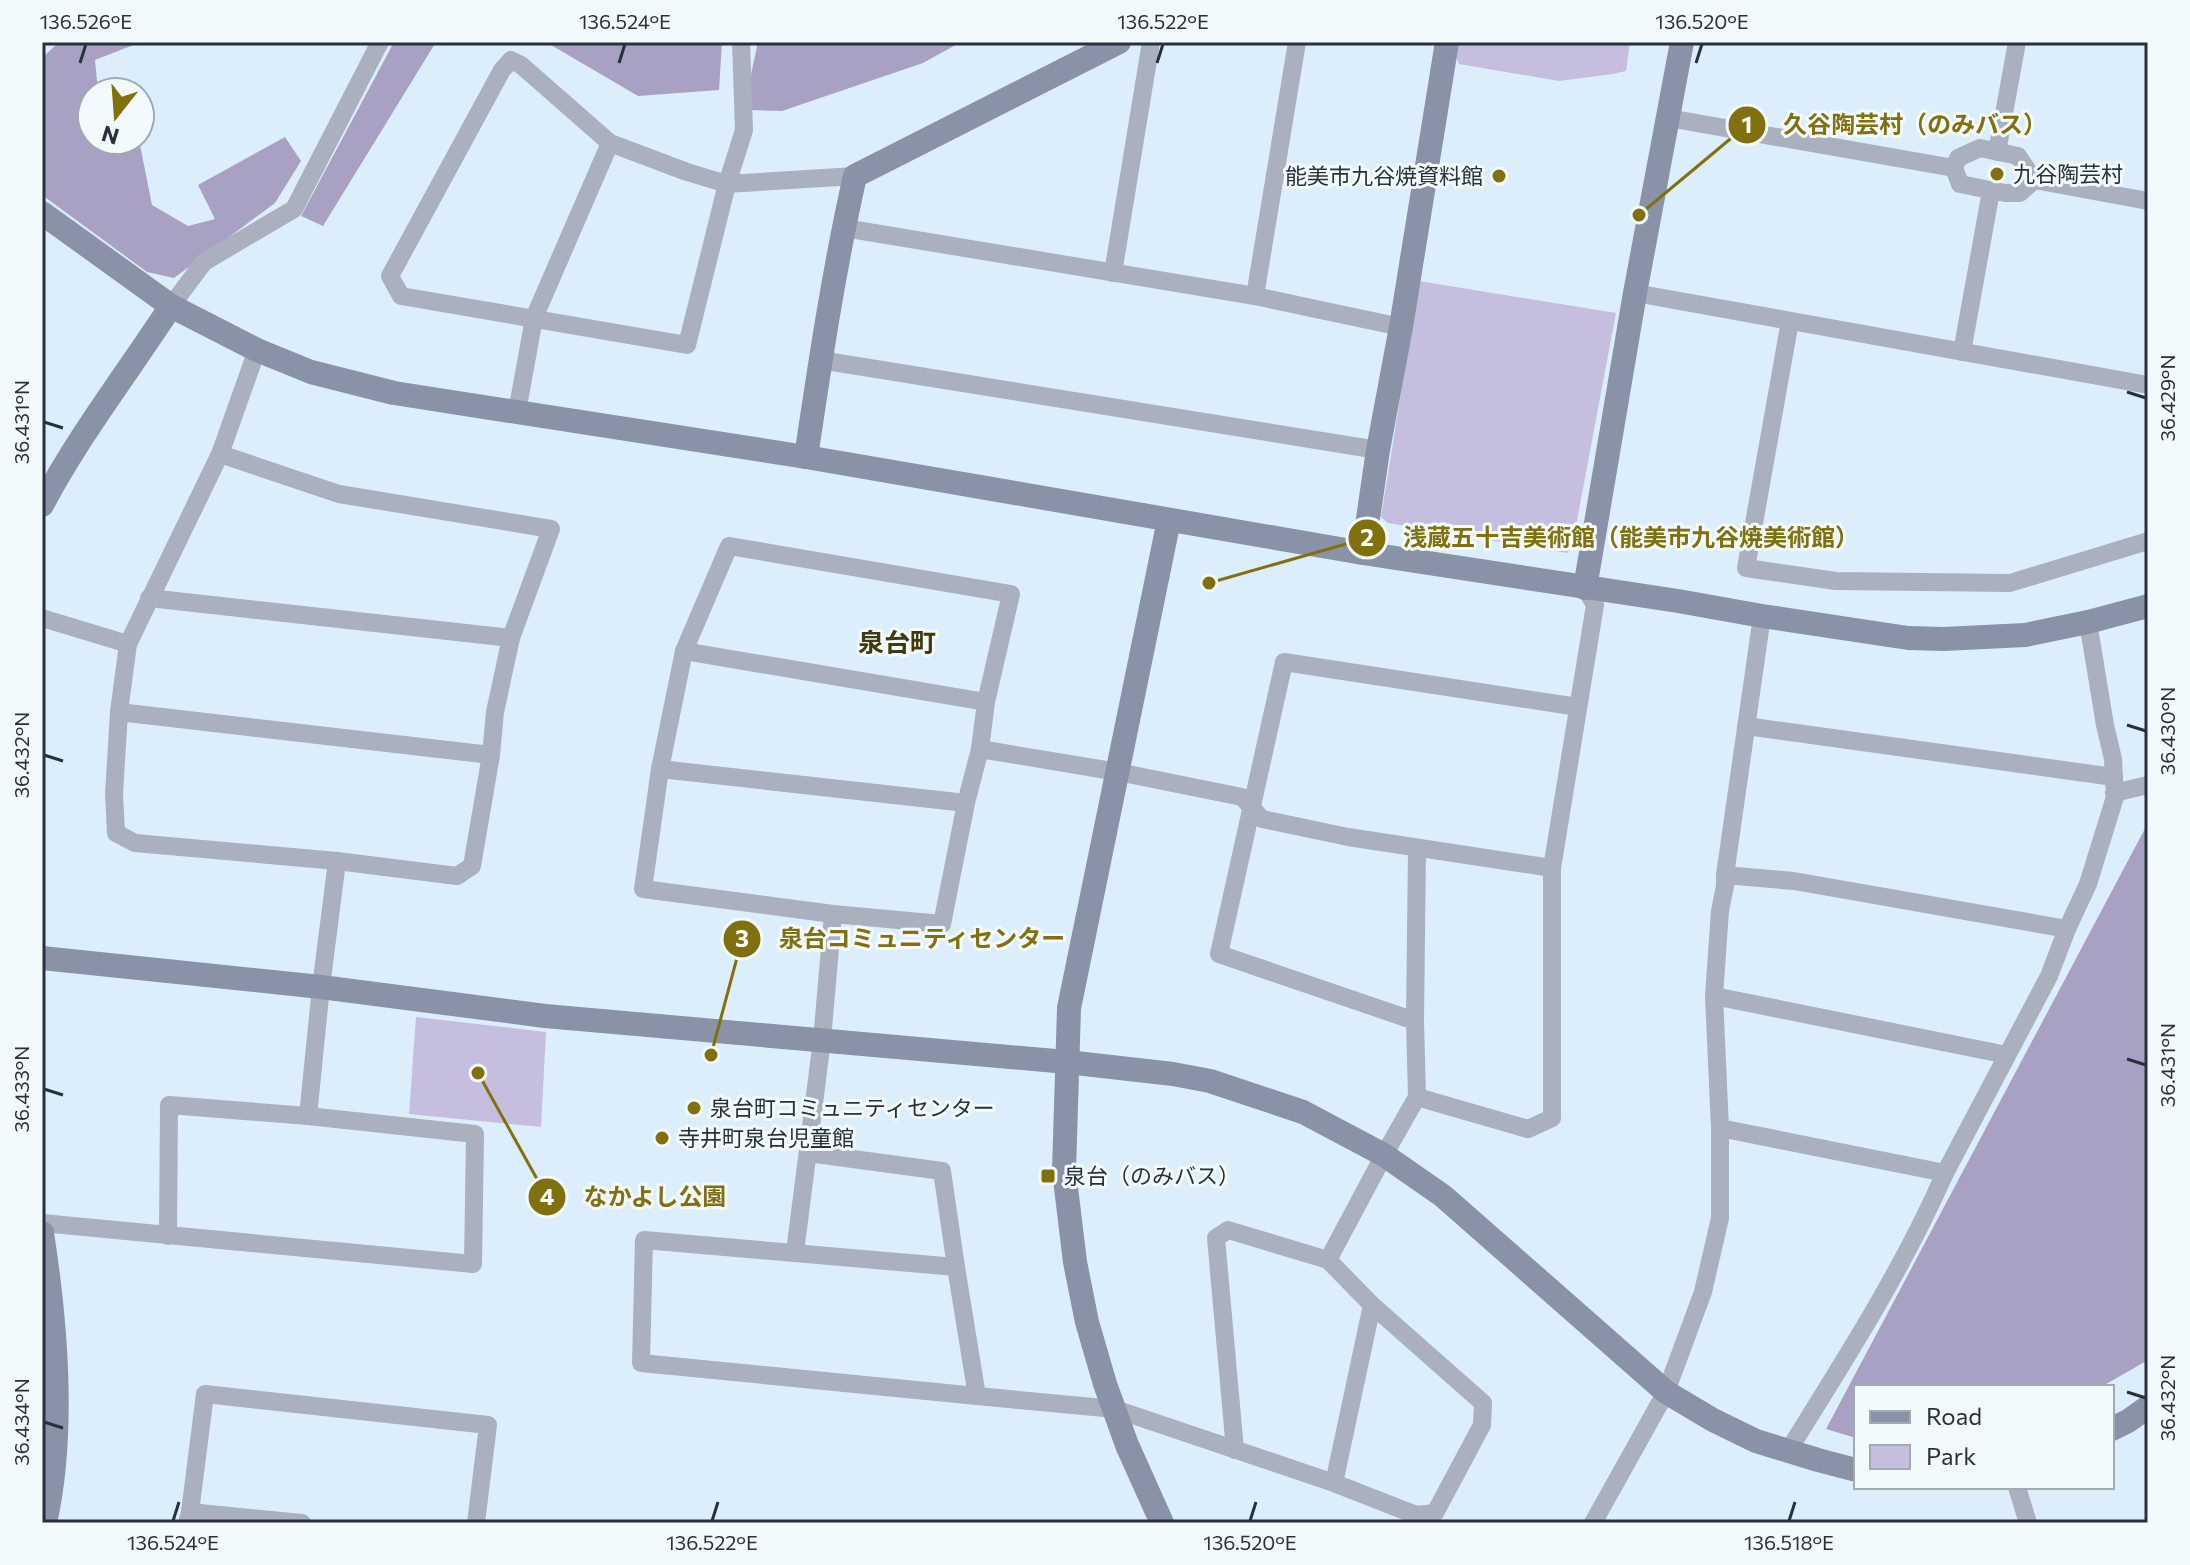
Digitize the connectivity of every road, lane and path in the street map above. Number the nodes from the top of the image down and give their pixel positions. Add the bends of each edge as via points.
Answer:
1 (380, 42) edge
2 (741, 42) edge
3 (1119, 42) edge
4 (1151, 42) edge
5 (1297, 42) edge
6 (1447, 42) edge
7 (1682, 42) edge
8 (2017, 42) edge
9 (1668, 118) junction
10 (610, 143) junction
11 (1997, 152) junction
12 (1954, 168) junction
13 (855, 176) junction
14 (2034, 180) junction
15 (727, 184) junction
16 (1991, 191) junction
17 (2148, 201) edge
18 (42, 213) edge
19 (844, 228) junction
20 (1113, 273) junction
21 (1635, 293) junction
22 (1255, 296) junction
23 (171, 306) junction
24 (534, 318) junction
25 (1790, 321) junction
26 (1401, 327) junction
27 (257, 350) junction
28 (1962, 352) junction
29 (820, 360) junction
30 (2148, 385) edge
31 (517, 412) junction
32 (1378, 450) junction
33 (220, 454) junction
34 (806, 457) junction
35 (42, 505) edge
36 (1169, 520) junction
37 (2148, 541) edge
38 (1363, 553) junction
39 (1585, 588) junction
40 (149, 598) junction
41 (2148, 606) edge
42 (1762, 616) junction
43 (42, 618) edge
44 (2088, 622) junction
45 (511, 638) junction
46 (128, 644) junction
47 (684, 651) junction
48 (986, 702) junction
49 (1578, 707) junction
50 (119, 712) junction
51 (1746, 726) junction
52 (980, 749) junction
53 (491, 755) junction
54 (660, 769) junction
55 (1118, 772) junction
56 (2114, 785) junction
57 (2148, 785) edge
58 (966, 803) junction
59 (1251, 807) junction
60 (1417, 848) junction
61 (337, 861) junction
62 (1552, 868) junction
63 (1725, 875) junction
64 (833, 914) junction
65 (2067, 929) junction
66 (42, 958) edge
67 (321, 987) junction
68 (1714, 996) junction
69 (1415, 1021) junction
70 (822, 1040) junction
71 (2007, 1055) junction
72 (1067, 1062) junction
73 (1417, 1097) junction
74 (308, 1116) junction
75 (1720, 1128) junction
76 (808, 1153) junction
77 (1384, 1155) junction
78 (1945, 1173) junction
79 (42, 1223) edge
80 (42, 1233) edge
81 (168, 1236) junction
82 (795, 1252) junction
83 (1328, 1260) junction
84 (956, 1267) junction
85 (1372, 1305) junction
86 (1666, 1392) junction
87 (977, 1396) junction
88 (2148, 1407) edge
89 (1115, 1409) junction
90 (2114, 1428) edge
91 (1235, 1450) junction
92 (1788, 1451) junction
93 (1854, 1469) edge
94 (1334, 1483) junction
95 (2018, 1489) edge
96 (188, 1517) edge
97 (45, 1523) edge
98 (302, 1523) edge
99 (476, 1523) edge
100 (1162, 1523) edge
101 (1593, 1523) edge
102 (2028, 1523) edge

1 - 23 street via 294,209 204,262
2 - 15 street via 744,130
3 - 13 street
4 - 20 street
5 - 22 street
6 - 26 street
7 - 9 street
8 - 11 street
9 - 12 street
9 - 21 street
10 - 15 street
10 - 24 street
10 - 24 street via 511,60 390,276 401,296
11 - 12 street via 1980,148 1958,158
11 - 14 street via 2018,156
12 - 16 street via 1960,184
13 - 15 street
13 - 19 street
14 - 16 street via 2020,193
14 - 17 street
15 - 24 street via 687,345
16 - 28 street
18 - 23 street
19 - 20 street
19 - 29 street
20 - 22 street
21 - 25 street
21 - 39 street
22 - 26 street
23 - 27 street
23 - 35 street
24 - 31 street
25 - 28 street
25 - 37 street via 1746,568 1836,581 2010,583
26 - 32 street
27 - 31 street via 311,372 394,393
27 - 33 street
28 - 30 street
29 - 32 street
29 - 34 street
31 - 34 street
32 - 38 street
33 - 40 street
33 - 45 street via 339,494 551,529
34 - 36 street
36 - 38 street
36 - 55 street
38 - 39 street
39 - 42 street
39 - 49 street via 1595,605
40 - 45 street
40 - 46 street
41 - 44 street
42 - 44 street via 1944,639 2025,635
42 - 51 street
43 - 46 street
44 - 56 street
45 - 53 street
46 - 50 street
47 - 48 street
47 - 48 street via 729,546 1011,594
47 - 54 street
48 - 52 street
49 - 59 street via 1284,662
49 - 62 street
50 - 53 street
50 - 61 street via 116,833 135,843
51 - 56 street
51 - 63 street
52 - 55 street
52 - 58 street
53 - 61 street via 472,866 457,876
54 - 58 street
54 - 64 street via 643,889
55 - 59 street via 1242,797
55 - 72 street via 1069,1008
56 - 57 street
56 - 65 street via 2115,797 2088,884
58 - 64 street via 942,924
59 - 60 street via 1262,819
59 - 69 street via 1219,954
60 - 62 street
60 - 69 street
61 - 67 street
62 - 73 street via 1552,1118 1528,1129
63 - 65 street via 1794,881
63 - 68 street
64 - 70 street
65 - 71 street
66 - 67 street
67 - 70 street via 545,1016
67 - 74 street
68 - 71 street
68 - 75 street
69 - 73 street
70 - 72 street
70 - 76 street
71 - 78 street
72 - 77 street via 1210,1081 1303,1112
72 - 89 street via 1064,1171 1069,1224 1087,1322
73 - 77 street
74 - 81 street via 169,1105
74 - 81 street via 475,1134 473,1264
75 - 78 street
75 - 86 street via 1720,1218 1703,1292
76 - 82 street
76 - 84 street via 942,1171
77 - 83 street
77 - 86 street via 1443,1196
78 - 92 street via 1872,1316
79 - 81 street
80 - 97 street via 56,1385 54,1461
82 - 84 street
82 - 87 street via 644,1240 641,1363
83 - 85 street
83 - 91 street via 1228,1230 1216,1238
84 - 87 street
85 - 94 street
85 - 94 street via 1483,1403 1482,1425 1435,1513 1416,1515
86 - 92 street via 1756,1441
86 - 101 street
87 - 89 street
88 - 90 street
89 - 91 street
89 - 100 street
91 - 94 street
92 - 93 street
95 - 102 street
96 - 98 street
96 - 99 street via 205,1394 488,1425

